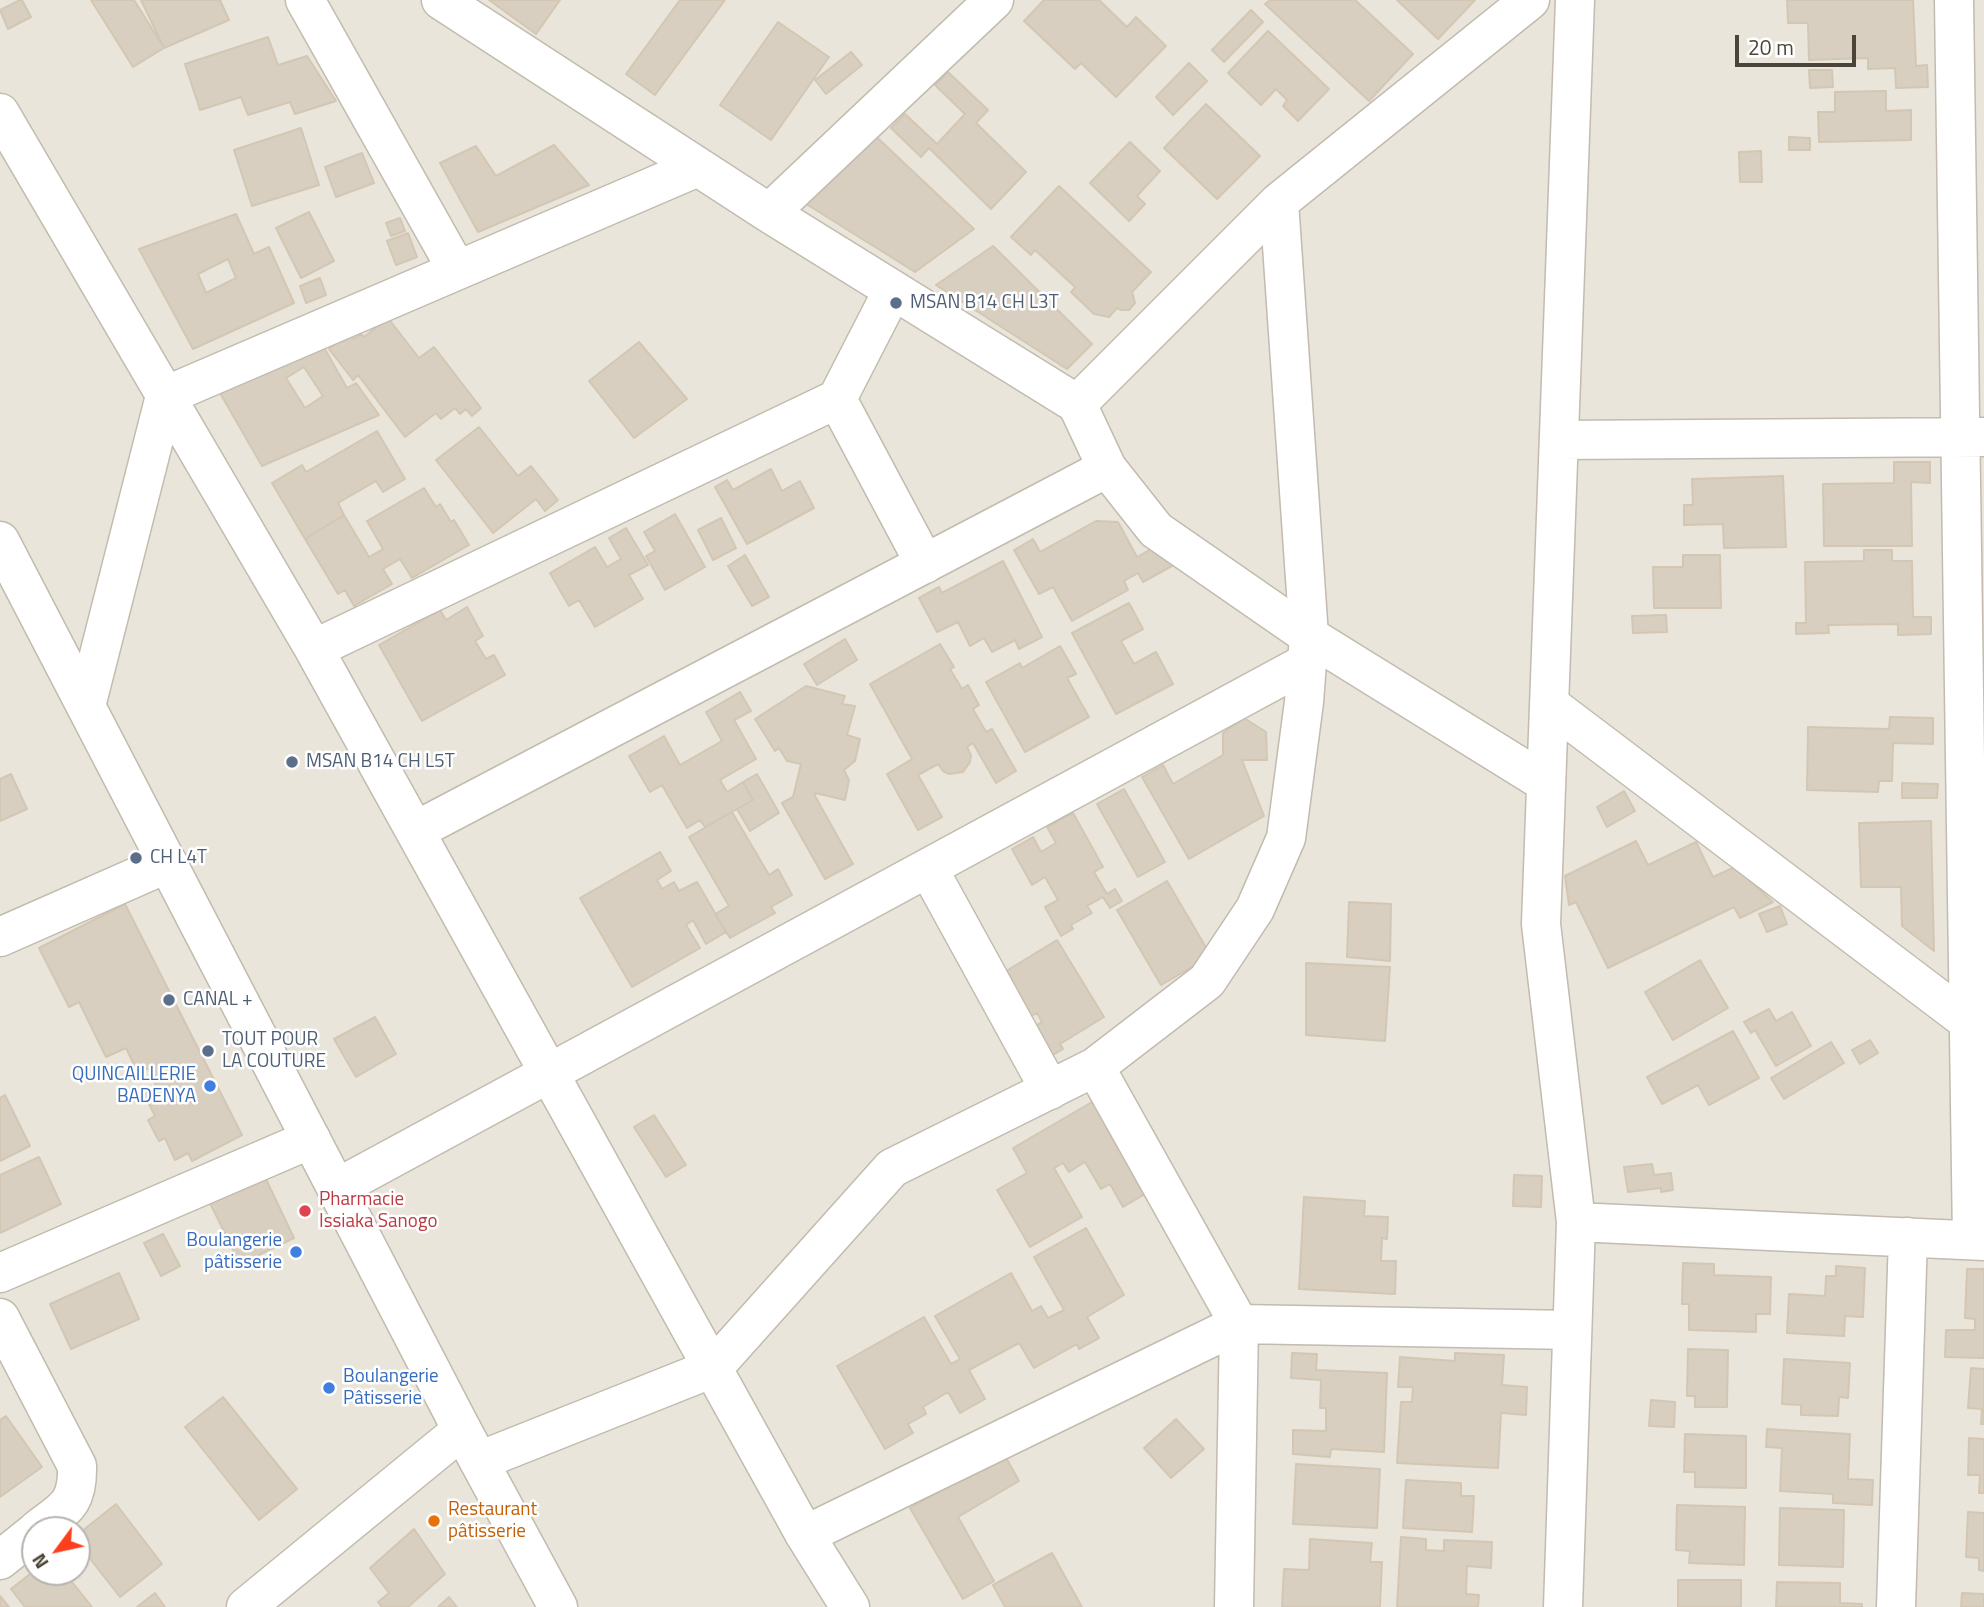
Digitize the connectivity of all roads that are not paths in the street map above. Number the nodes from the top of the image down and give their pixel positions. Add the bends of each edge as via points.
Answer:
1 (305, 0) edge
2 (441, 0) edge
3 (994, 0) edge
4 (1530, 0) edge
5 (1575, 0) edge
6 (1954, 0) edge
7 (0, 113) edge
8 (1970, 116) edge
9 (698, 167) junction
10 (1279, 202) junction
11 (769, 213) junction
12 (457, 270) junction
13 (893, 290) junction
14 (165, 396) junction
15 (838, 399) junction
16 (1077, 404) junction
17 (1972, 437) edge
18 (1559, 440) junction
19 (1108, 468) junction
20 (0, 541) edge
21 (925, 564) junction
22 (314, 649) junction
23 (1308, 650) junction
24 (1549, 704) junction
25 (86, 706) junction
26 (1546, 783) junction
27 (415, 831) junction
28 (168, 863) junction
29 (928, 868) junction
30 (0, 937) edge
31 (1969, 1022) junction
32 (1095, 1067) junction
33 (549, 1074) junction
34 (1050, 1090) junction
35 (311, 1139) junction
36 (337, 1188) junction
37 (1576, 1222) junction
38 (1908, 1237) junction
39 (1978, 1241) edge
40 (0, 1273) edge
41 (0, 1318) edge
42 (1239, 1324) junction
43 (1572, 1330) junction
44 (713, 1368) junction
45 (470, 1446) junction
46 (54, 1516) edge
47 (805, 1535) junction
48 (21, 1543) edge
49 (0, 1560) edge
50 (246, 1607) edge
51 (558, 1607) edge
52 (850, 1607) edge
53 (1234, 1607) edge
54 (1563, 1607) edge
55 (1896, 1607) edge

1 - 12 street
2 - 9 street
3 - 11 street
4 - 10 street
5 - 18 street
6 - 8 street
7 - 14 street
8 - 17 street
9 - 11 street
9 - 12 street
10 - 16 street
10 - 23 street
11 - 13 street
12 - 14 street
13 - 15 street
13 - 16 street
14 - 22 street
14 - 25 street
15 - 21 street
15 - 22 street
16 - 19 street
17 - 18 street
17 - 31 street
18 - 24 street
19 - 21 street
19 - 23 street via 1156,530
20 - 25 street
21 - 27 street
22 - 27 street
23 - 26 street
23 - 29 street
23 - 32 street via 1286,838 1255,909 1207,981
24 - 26 street
24 - 31 street
25 - 28 street
26 - 37 street via 1541,924
27 - 33 street
28 - 30 street
28 - 35 street
29 - 33 street
29 - 34 street
31 - 39 street
32 - 34 street
32 - 42 street
33 - 36 street
33 - 44 street
34 - 44 street via 892,1168
35 - 36 street
35 - 40 street
36 - 45 street
37 - 38 street
37 - 43 street
38 - 39 street
38 - 55 street
41 - 46 street via 77,1466 71,1502
42 - 43 street
42 - 47 street
42 - 53 street
43 - 54 street
44 - 45 street
44 - 47 street
45 - 50 street
45 - 51 street
47 - 52 street
48 - 49 street

